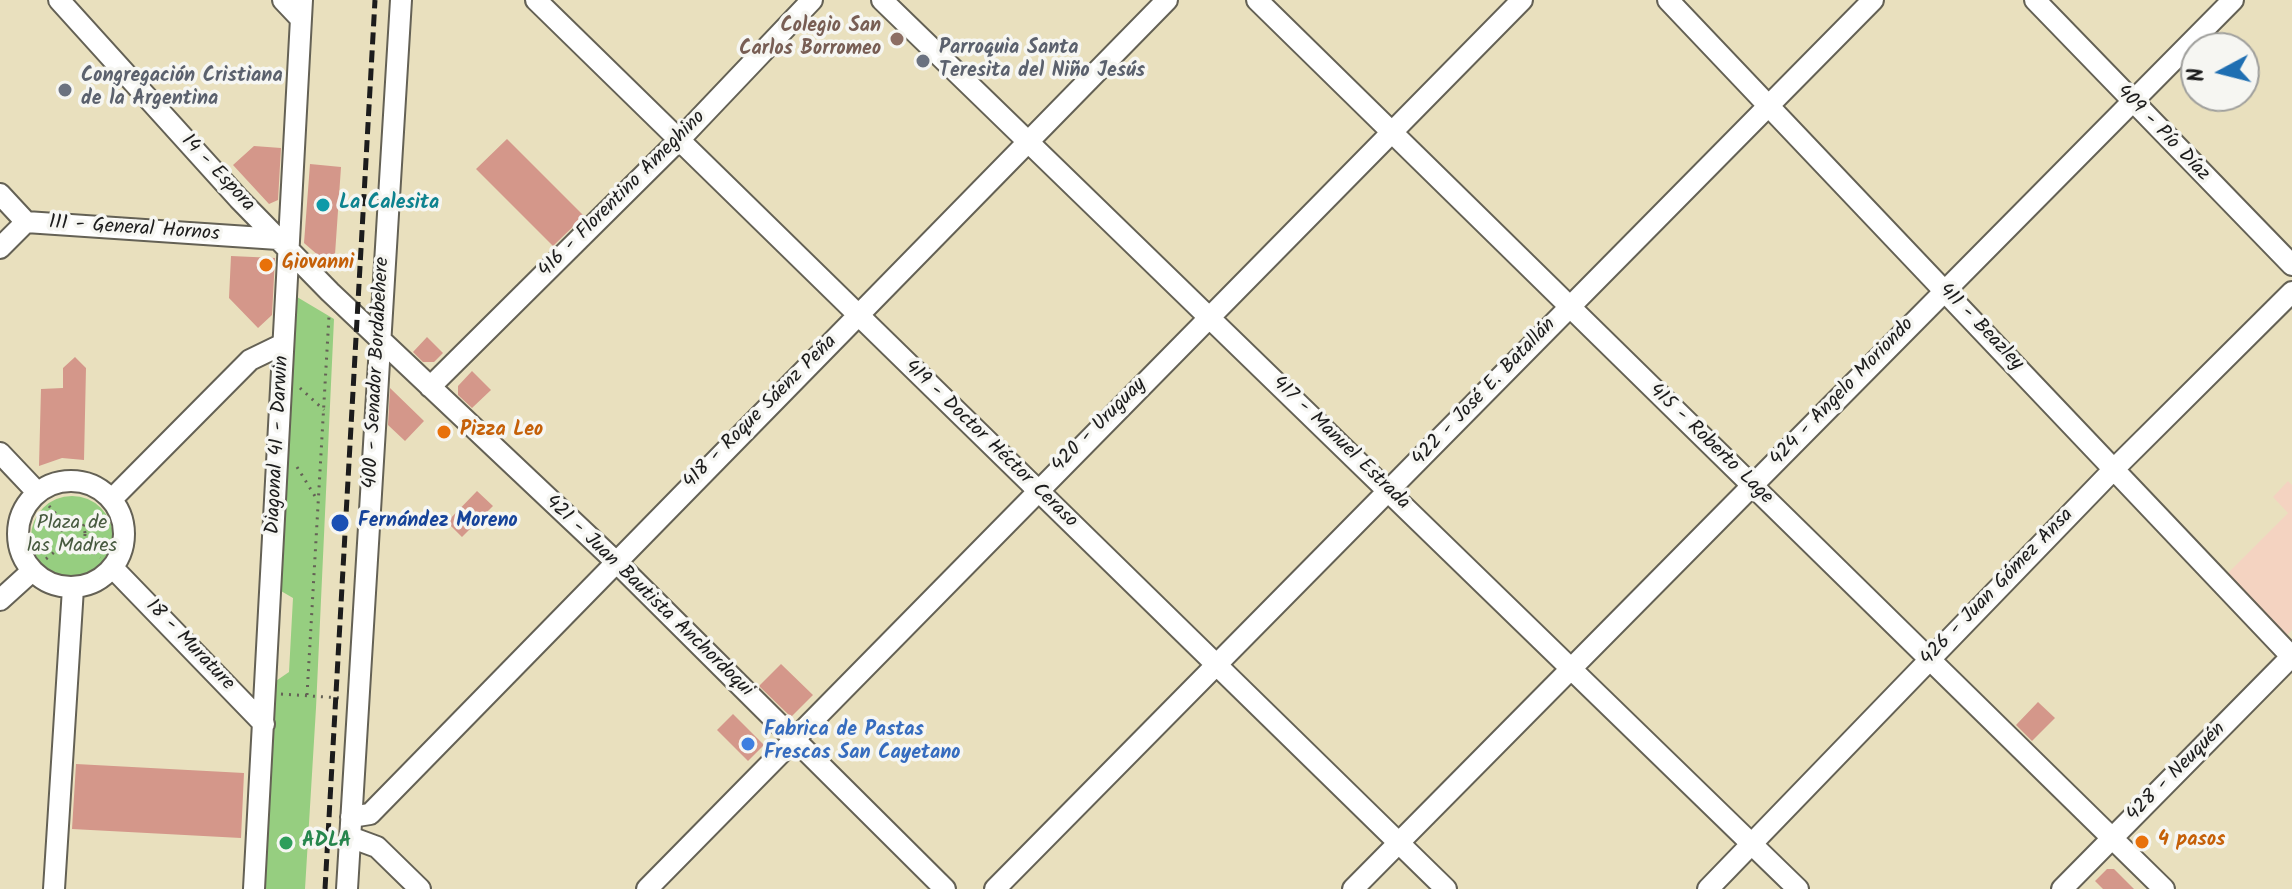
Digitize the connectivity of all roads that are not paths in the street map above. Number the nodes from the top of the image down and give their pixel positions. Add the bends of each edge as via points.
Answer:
1 (59, 0) edge
2 (283, 0) edge
3 (401, 0) edge
4 (536, 0) edge
5 (812, 0) edge
6 (882, 0) edge
7 (1167, 0) edge
8 (1257, 0) edge
9 (1522, 0) edge
10 (1668, 0) edge
11 (1873, 0) edge
12 (2035, 0) edge
13 (2233, 0) edge
14 (302, 9) edge
15 (2131, 103) junction
16 (1768, 105) junction
17 (1392, 133) junction
18 (679, 140) junction
19 (1026, 142) junction
20 (0, 194) edge
21 (26, 222) junction
22 (284, 244) junction
23 (0, 248) edge
24 (2292, 265) edge
25 (1944, 289) junction
26 (2292, 292) edge
27 (1569, 307) junction
28 (347, 309) joint
29 (857, 316) junction
30 (1209, 316) junction
31 (380, 339) junction
32 (283, 344) junction
33 (430, 387) junction
34 (0, 453) edge
35 (2114, 469) junction
36 (1751, 486) junction
37 (1036, 490) junction
38 (37, 492) junction
39 (1389, 492) junction
40 (112, 499) junction
41 (615, 561) junction
42 (113, 568) junction
43 (32, 571) junction
44 (73, 588) junction
45 (0, 600) edge
46 (2292, 657) edge
47 (1929, 658) junction
48 (1215, 665) junction
49 (1570, 667) junction
50 (264, 724) junction
51 (793, 740) junction
52 (351, 827) junction
53 (2111, 838) junction
54 (1400, 843) junction
55 (1752, 845) junction
56 (54, 889) edge
57 (254, 889) edge
58 (347, 889) edge
59 (420, 889) edge
60 (647, 889) edge
61 (945, 889) edge
62 (995, 889) edge
63 (1353, 889) edge
64 (1446, 889) edge
65 (1708, 889) edge
66 (1798, 889) edge
67 (2062, 889) edge
68 (2164, 889) edge

1 - 22 street, 14 - Espora
2 - 14 street
3 - 31 street, 400 - Senador Bordabehere
4 - 18 street, 419 - Doctor Héctor Ceraso
5 - 18 street, 416 - Florentino Ameghino
6 - 19 street, 417 - Manuel Estrada
7 - 19 street, 418 - Roque Sáenz Peña
8 - 17 street, 415 - Roberto Lage
9 - 17 street, 420 - Uruguay
10 - 16 street, 411 - Beazley
11 - 16 street, 422 - José E. Batallán
12 - 15 street, 409 - Pío Díaz
13 - 15 street, 424 - Angelo Moriondo
14 - 22 street, Diagonal 41 - Darwin
15 - 24 street, 409 - Pío Díaz
15 - 25 street, 424 - Angelo Moriondo
16 - 25 street, 411 - Beazley
16 - 27 street, 422 - José E. Batallán
17 - 27 street, 415 - Roberto Lage
17 - 30 street, 420 - Uruguay
18 - 29 street, 419 - Doctor Héctor Ceraso
18 - 33 street, 416 - Florentino Ameghino
19 - 29 street, 418 - Roque Sáenz Peña
19 - 30 street, 417 - Manuel Estrada
20 - 21 street
21 - 22 street, 111 - General Hornos
21 - 23 street, 111 - General Hornos
22 - 28 street, 14 - Espora
22 - 32 street, Diagonal 41 - Darwin
25 - 35 street, 411 - Beazley
25 - 36 street, 424 - Angelo Moriondo
26 - 35 street, 426 - Juan Gómez Ansa
27 - 36 street, 415 - Roberto Lage
27 - 39 street, 422 - José E. Batallán
28 - 31 street, 421 - Juan Bautista Anchordoqui
29 - 37 street, 419 - Doctor Héctor Ceraso
29 - 41 street, 418 - Roque Sáenz Peña
30 - 37 street, 420 - Uruguay
30 - 39 street, 417 - Manuel Estrada
31 - 33 street, 421 - Juan Bautista Anchordoqui
31 - 52 street, 400 - Senador Bordabehere
32 - 40 street via 250,360
32 - 50 street, Diagonal 41 - Darwin
33 - 41 street, 421 - Juan Bautista Anchordoqui
34 - 38 street
35 - 46 street, 411 - Beazley
35 - 47 street, 426 - Juan Gómez Ansa
36 - 47 street, 415 - Roberto Lage
36 - 49 street, 424 - Angelo Moriondo
37 - 48 street, 419 - Doctor Héctor Ceraso
37 - 51 street, 420 - Uruguay
38 - 40 street via 67,481 83,482
38 - 43 street via 19,523 18,541
39 - 48 street, 422 - José E. Batallán
39 - 49 street, 417 - Manuel Estrada
40 - 42 street via 124,527 124,543
41 - 51 street, 421 - Juan Bautista Anchordoqui
41 - 52 street, 418 - Roque Sáenz Peña via 370,814
42 - 44 street via 100,579
42 - 50 street, 18 - Murature
43 - 44 street
43 - 45 street
44 - 56 street
46 - 53 street, 428 - Neuquén
47 - 53 street, 415 - Roberto Lage
47 - 55 street, 426 - Juan Gómez Ansa
48 - 54 street, 419 - Doctor Héctor Ceraso
48 - 62 street, 422 - José E. Batallán
49 - 54 street, 424 - Angelo Moriondo
49 - 55 street, 417 - Manuel Estrada
50 - 57 street, Diagonal 41 - Darwin
51 - 60 street, 420 - Uruguay
51 - 61 street, 421 - Juan Bautista Anchordoqui
52 - 58 street, 400 - Senador Bordabehere
52 - 59 street
53 - 67 street, 428 - Neuquén
53 - 68 street, 415 - Roberto Lage
54 - 63 street, 424 - Angelo Moriondo
54 - 64 street, 419 - Doctor Héctor Ceraso
55 - 65 street, 426 - Juan Gómez Ansa
55 - 66 street, 417 - Manuel Estrada

